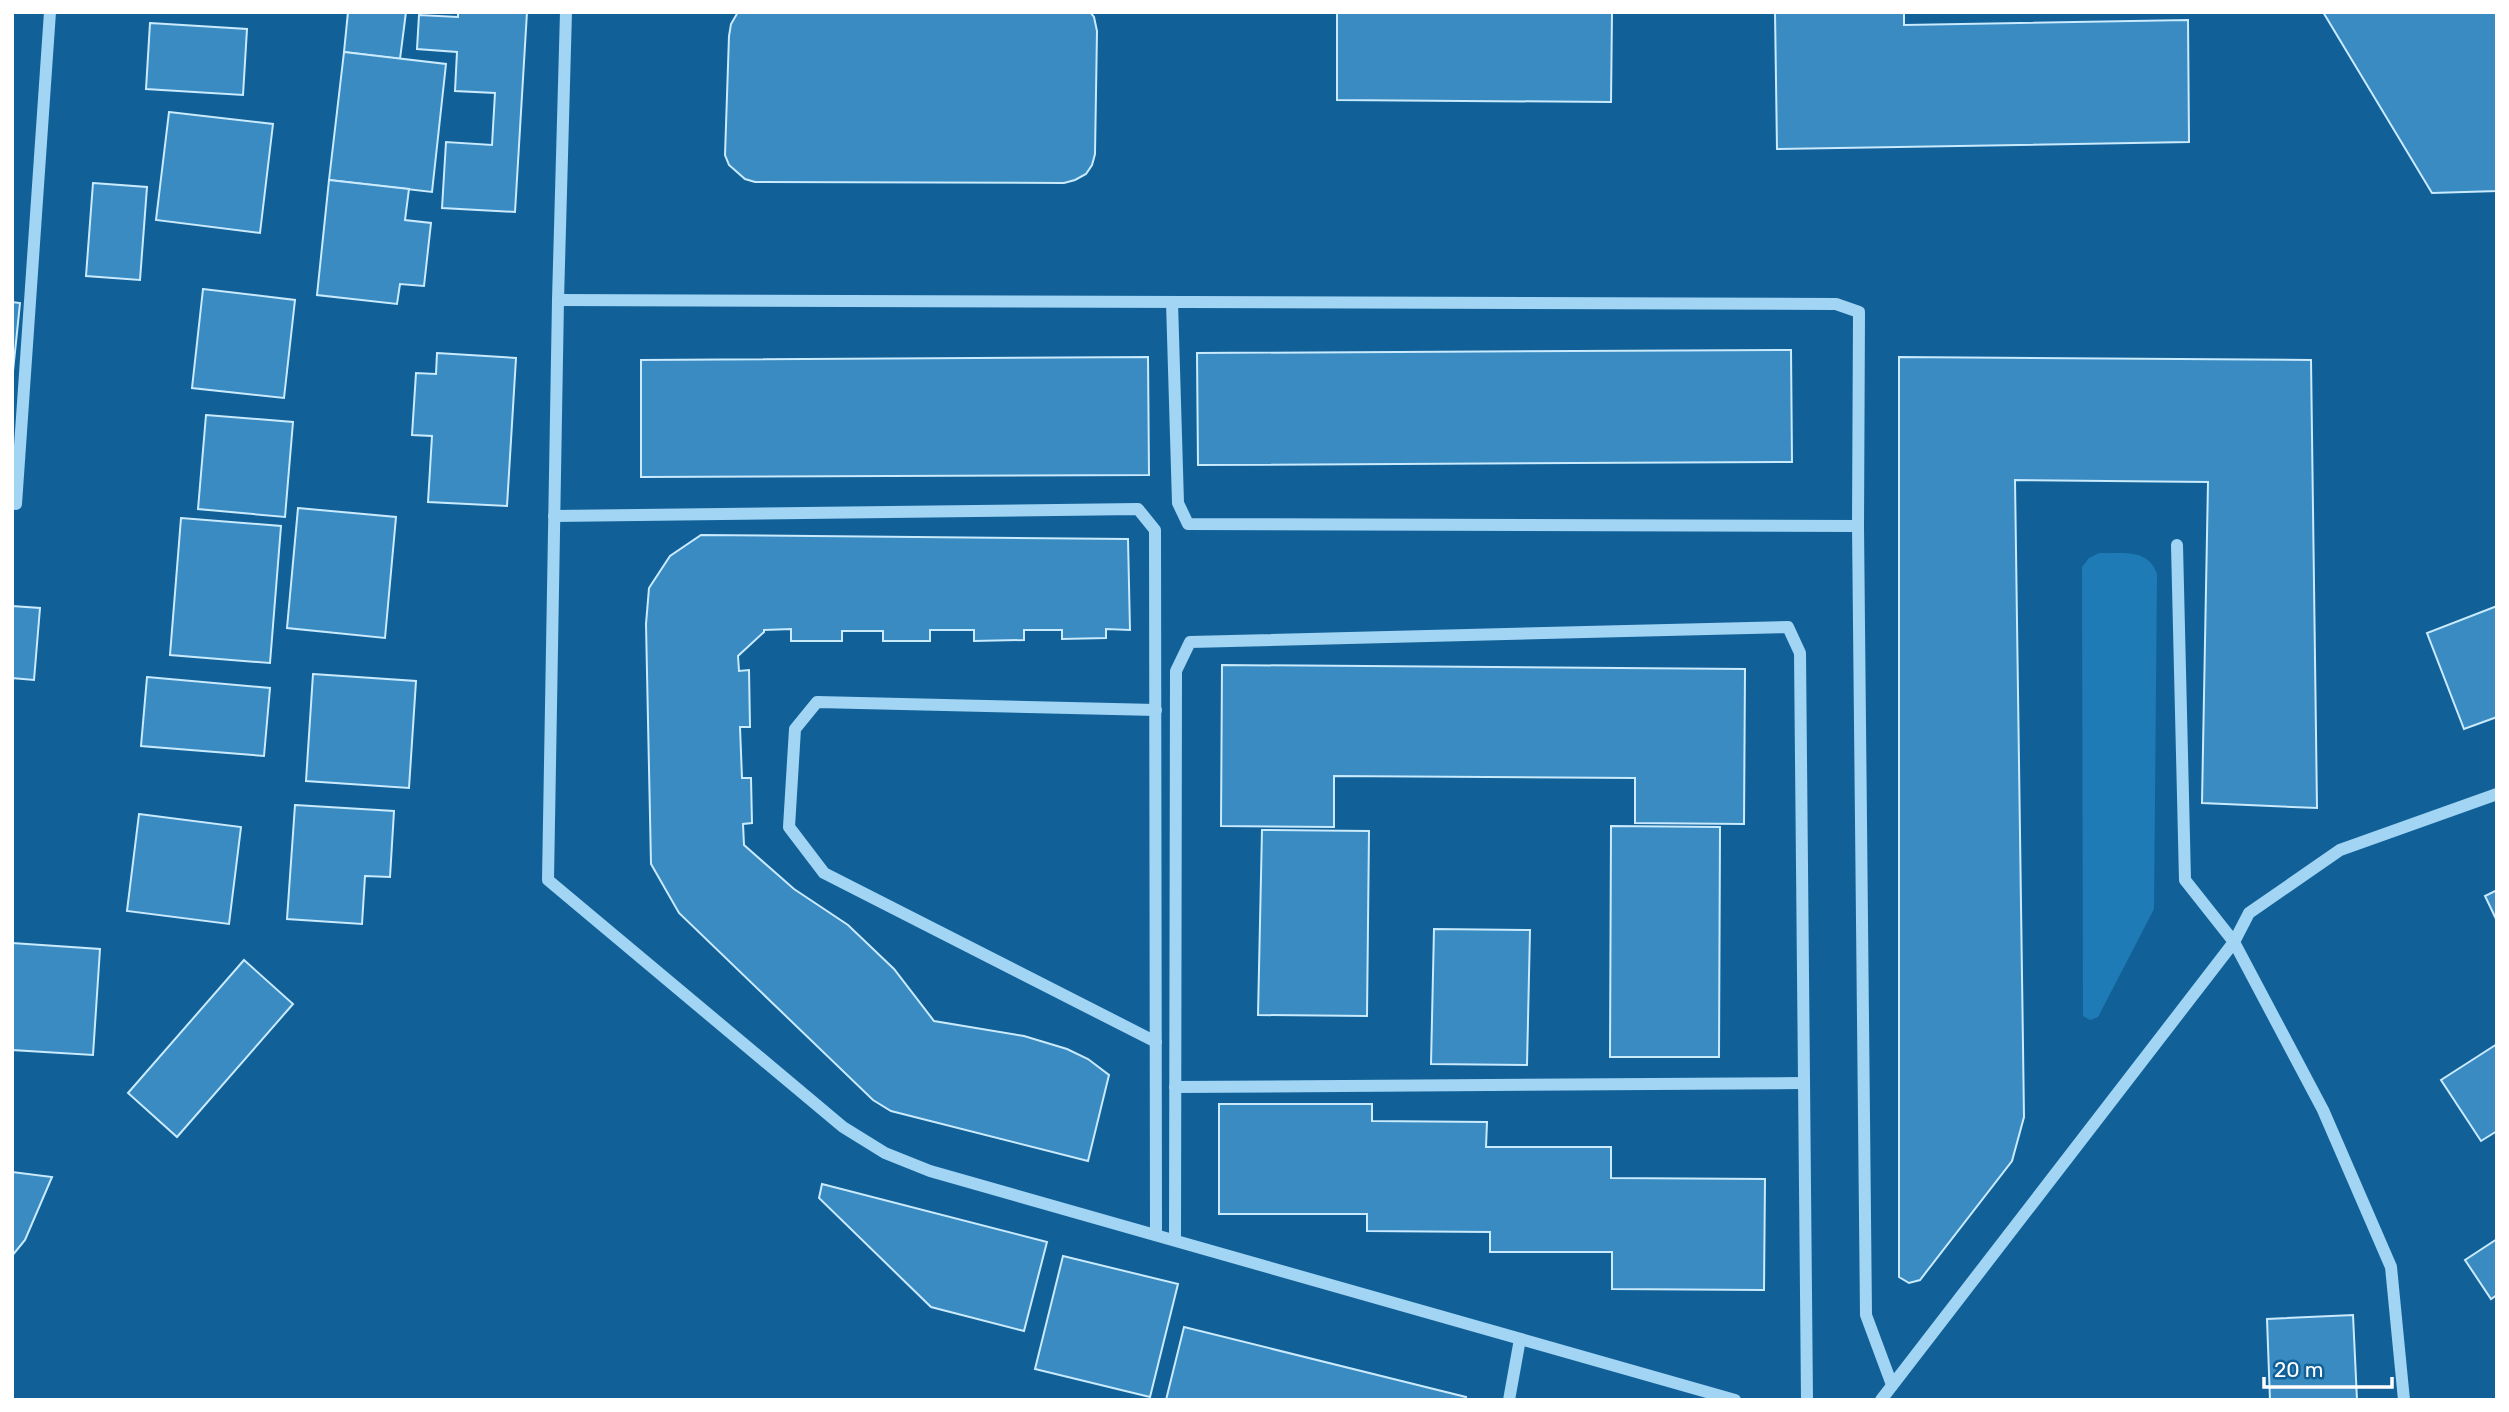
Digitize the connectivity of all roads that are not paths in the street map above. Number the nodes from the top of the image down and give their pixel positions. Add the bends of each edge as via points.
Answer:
1 (50, 12) edge
2 (566, 12) edge
3 (558, 300) junction
4 (1172, 302) junction
5 (16, 503) dead end
6 (554, 516) junction
7 (1858, 526) junction
8 (2177, 545) dead end
9 (1156, 710) junction
10 (2497, 794) edge
11 (2234, 942) junction
12 (1156, 1042) junction
13 (1804, 1083) junction
14 (1175, 1087) junction
15 (1156, 1235) junction
16 (1175, 1240) junction
17 (1520, 1339) junction
18 (1892, 1385) junction
19 (1509, 1400) edge
20 (1735, 1400) edge
21 (1807, 1400) edge
22 (1881, 1400) edge
23 (2404, 1400) edge

1 - 5 street
2 - 3 street
3 - 4 street
3 - 6 street
4 - 7 street via 1178,503 1188,524
4 - 7 street via 1836,304 1859,312
6 - 9 street via 1138,509 1155,530
6 - 15 street via 548,880 843,1127 885,1153 930,1171
7 - 18 street via 1866,1315
8 - 11 street via 2185,880
9 - 12 street
9 - 12 street via 817,702 795,729 789,827 824,873
10 - 11 street via 2340,850 2249,913
11 - 18 street
11 - 23 street via 2323,1111 2391,1268
12 - 15 street
13 - 14 street
13 - 14 street via 1800,653 1788,627 1190,642 1176,671
13 - 21 street
14 - 16 street
15 - 16 street
16 - 17 street
17 - 19 street
17 - 20 street
18 - 22 street

